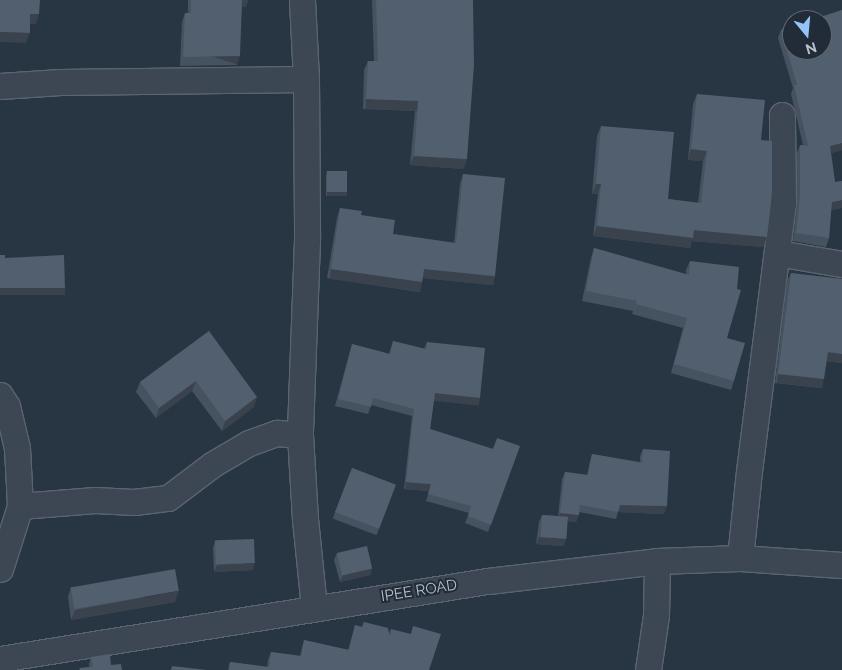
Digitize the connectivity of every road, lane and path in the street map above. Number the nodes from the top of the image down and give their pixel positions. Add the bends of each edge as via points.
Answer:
1 (302, 0) edge
2 (306, 79) junction
3 (0, 86) edge
4 (782, 115) dead end
5 (778, 253) junction
6 (842, 264) edge
7 (0, 395) edge
8 (300, 435) junction
9 (20, 506) junction
10 (740, 558) junction
11 (657, 561) junction
12 (842, 565) edge
13 (0, 568) edge
14 (314, 607) junction
15 (0, 659) edge
16 (648, 670) edge

1 - 2 street
2 - 3 street via 60,82
2 - 8 street via 307,240
4 - 5 street via 783,204
5 - 6 street
5 - 10 street
7 - 9 street via 17,448
8 - 9 street via 277,433 249,443 213,464 168,498
8 - 14 street
9 - 13 street
10 - 11 street, IPEE ROAD
10 - 12 street, IPEE ROAD
11 - 14 street, IPEE ROAD via 488,581
11 - 16 street via 656,615
14 - 15 street, IPEE ROAD

